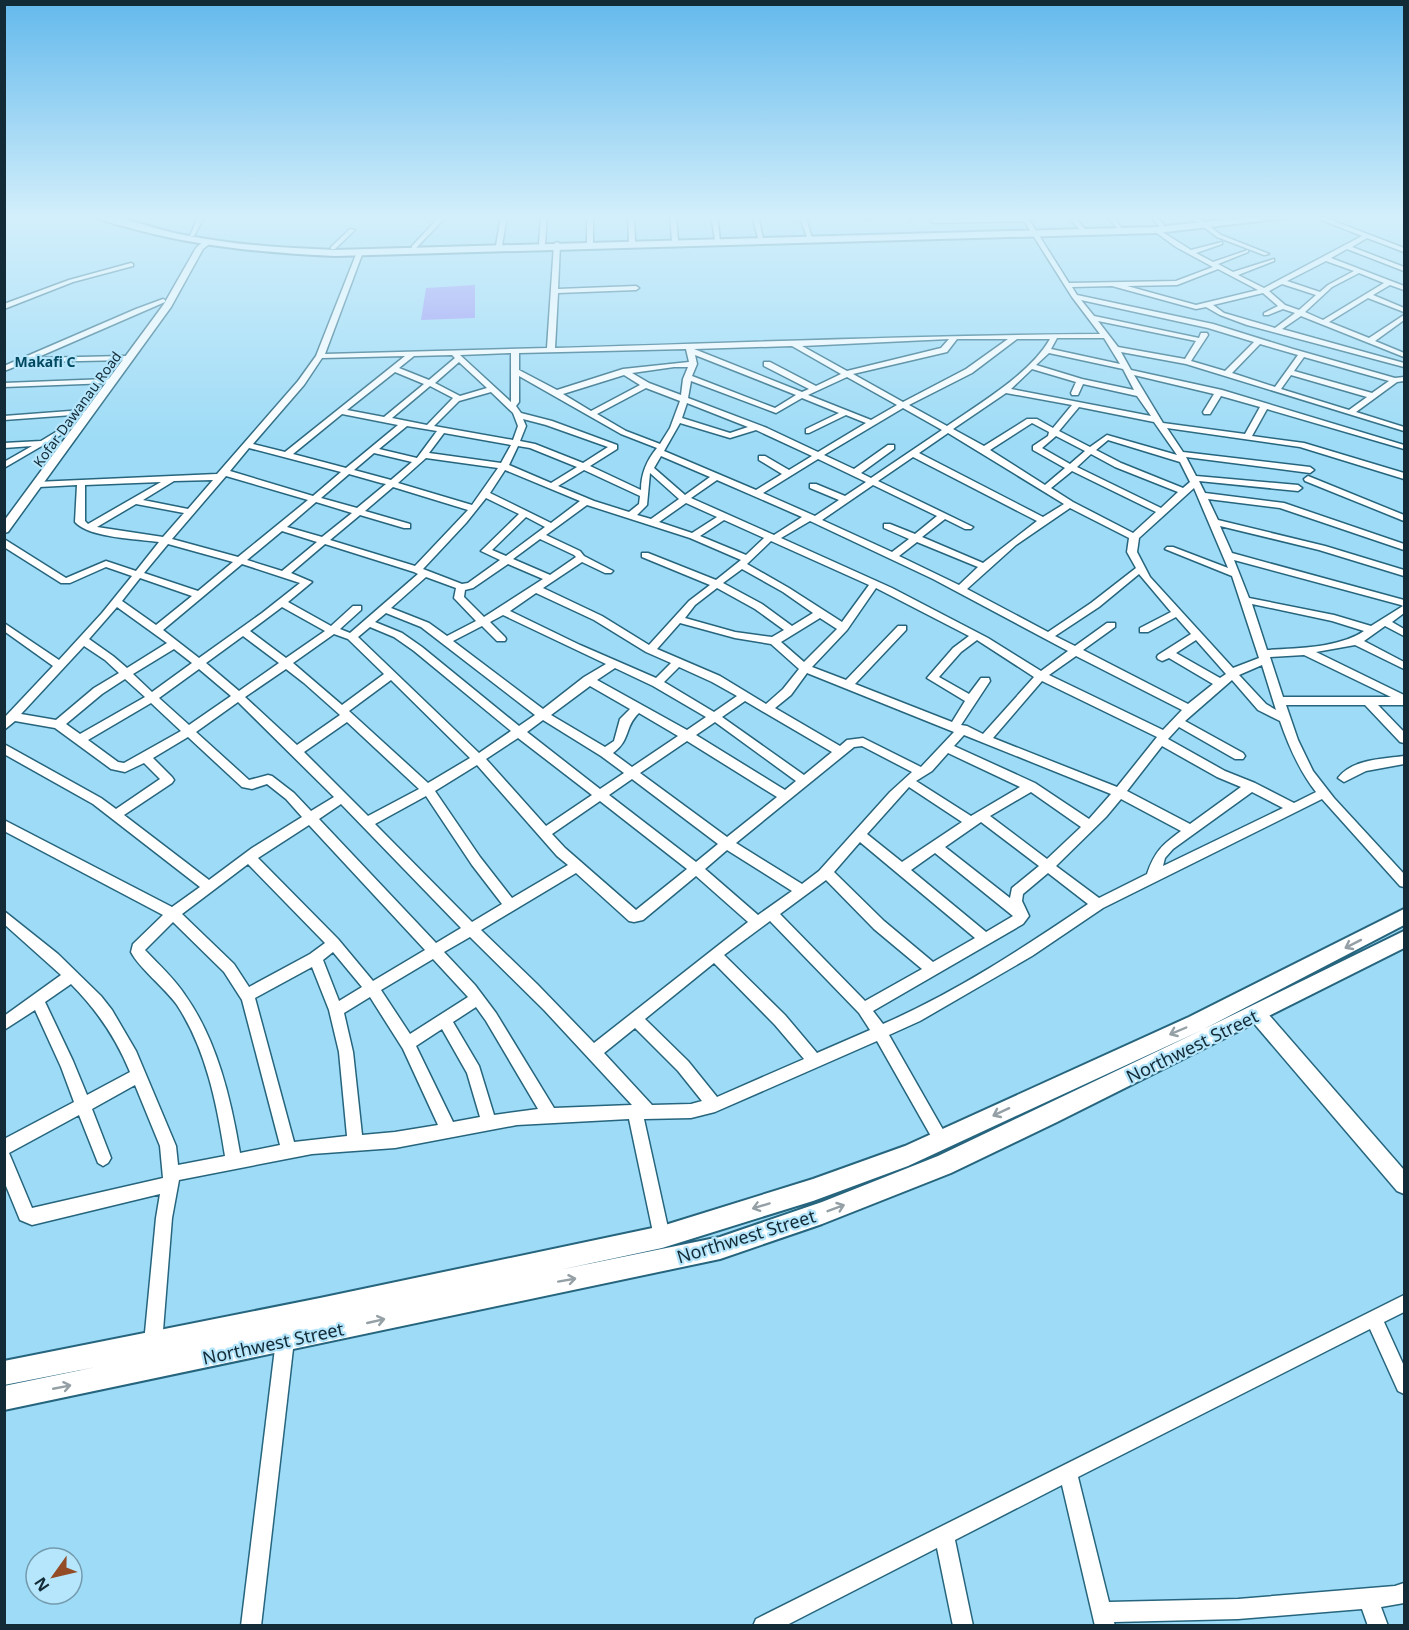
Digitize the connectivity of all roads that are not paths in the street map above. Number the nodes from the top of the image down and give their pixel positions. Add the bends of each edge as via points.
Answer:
1 (45, 291) edge
2 (169, 291) edge
3 (176, 291) edge
4 (345, 291) edge
5 (554, 291) edge
6 (1071, 291) edge
7 (1136, 291) edge
8 (1264, 291) joint
9 (1311, 291) edge
10 (1324, 291) edge
11 (1376, 291) edge
12 (1320, 294) junction
13 (1368, 296) junction
14 (1075, 297) junction
15 (163, 301) junction
16 (1207, 304) junction
17 (1283, 306) junction
18 (4, 307) edge
19 (1404, 310) edge
20 (1222, 314) junction
21 (1266, 314) dead end
22 (1299, 314) junction
23 (1404, 317) edge
24 (1092, 318) junction
25 (1322, 323) junction
26 (1210, 326) junction
27 (1276, 330) junction
28 (1055, 336) junction
29 (1106, 336) junction
30 (955, 337) junction
31 (1015, 337) junction
32 (1302, 338) junction
33 (1200, 340) junction
34 (1259, 341) junction
35 (1370, 341) junction
36 (792, 344) junction
37 (690, 349) junction
38 (1116, 349) junction
39 (551, 350) junction
40 (1047, 350) junction
41 (515, 351) junction
42 (1290, 351) junction
43 (412, 354) junction
44 (1302, 355) junction
45 (1404, 355) edge
46 (320, 356) junction
47 (457, 356) junction
48 (123, 358) junction
49 (27, 360) junction
50 (1187, 362) junction
51 (693, 364) junction
52 (767, 364) dead end
53 (1404, 365) edge
54 (1031, 366) junction
55 (4, 369) edge
56 (394, 369) junction
57 (1127, 369) junction
58 (623, 371) junction
59 (516, 372) junction
60 (1289, 372) junction
61 (1228, 373) junction
62 (849, 374) junction
63 (688, 377) junction
64 (1400, 379) edge
65 (107, 381) junction
66 (1080, 381) junction
67 (430, 383) junction
68 (4, 385) edge
69 (646, 386) junction
70 (491, 389) junction
71 (816, 389) junction
72 (1277, 389) junction
73 (1005, 390) junction
74 (1219, 392) junction
75 (557, 393) junction
76 (1075, 393) dead end
77 (1140, 393) junction
78 (800, 396) junction
79 (1372, 396) junction
80 (458, 399) junction
81 (684, 399) junction
82 (1077, 404) junction
83 (904, 405) junction
84 (1265, 405) junction
85 (511, 406) junction
86 (83, 412) junction
87 (342, 412) junction
88 (844, 412) junction
89 (1207, 412) dead end
90 (1351, 412) junction
91 (591, 414) junction
92 (519, 416) junction
93 (4, 418) edge
94 (677, 419) junction
95 (385, 420) junction
96 (1159, 422) junction
97 (872, 423) junction
98 (404, 424) junction
99 (72, 426) junction
100 (755, 426) junction
101 (1402, 426) edge
102 (428, 428) junction
103 (442, 430) junction
104 (946, 430) junction
105 (809, 431) dead end
106 (1054, 431) junction
107 (1248, 436) junction
108 (516, 442) junction
109 (44, 443) junction
110 (247, 445) junction
111 (4, 446) edge
112 (891, 447) dead end
113 (1404, 447) edge
114 (1315, 449) junction
115 (373, 450) junction
116 (660, 450) junction
117 (984, 450) junction
118 (1092, 451) junction
119 (912, 453) junction
120 (287, 455) junction
121 (820, 455) junction
122 (1182, 457) junction
123 (421, 458) junction
124 (762, 458) dead end
125 (4, 466) edge
126 (503, 466) junction
127 (585, 467) junction
128 (648, 467) junction
129 (1070, 468) junction
130 (348, 472) junction
131 (856, 472) junction
132 (789, 474) junction
133 (1309, 474) junction
134 (221, 475) junction
135 (716, 476) junction
136 (1404, 476) edge
137 (174, 478) junction
138 (873, 480) junction
139 (1193, 481) junction
140 (81, 482) junction
141 (39, 484) junction
142 (393, 484) junction
143 (552, 486) junction
144 (813, 486) dead end
145 (1298, 488) junction
146 (1044, 489) junction
147 (1185, 492) junction
148 (483, 493) junction
149 (757, 493) junction
150 (645, 495) junction
151 (1201, 495) junction
152 (315, 499) junction
153 (685, 499) junction
154 (845, 499) junction
155 (136, 501) junction
156 (586, 501) junction
157 (1070, 504) junction
158 (1281, 505) junction
159 (1404, 506) edge
160 (472, 507) junction
161 (357, 511) junction
162 (190, 512) junction
163 (1162, 512) junction
164 (525, 513) junction
165 (941, 514) junction
166 (631, 515) junction
167 (724, 516) junction
168 (1400, 516) edge
169 (4, 518) edge
170 (814, 518) junction
171 (1044, 520) junction
172 (1214, 522) junction
173 (652, 523) junction
174 (406, 526) dead end
175 (551, 526) junction
176 (887, 526) dead end
177 (968, 526) dead end
178 (90, 527) junction
179 (282, 528) junction
180 (4, 531) edge
181 (538, 535) junction
182 (693, 536) junction
183 (1134, 537) junction
184 (772, 538) junction
185 (916, 538) junction
186 (165, 540) junction
187 (324, 541) junction
188 (4, 542) edge
189 (1404, 547) edge
190 (1170, 549) dead end
191 (645, 555) dead end
192 (1227, 555) junction
193 (893, 556) junction
194 (508, 558) junction
195 (581, 558) junction
196 (242, 561) junction
197 (744, 562) junction
198 (983, 566) junction
199 (1140, 569) junction
200 (421, 571) junction
201 (608, 571) dead end
202 (139, 573) junction
203 (1234, 573) junction
204 (1404, 573) edge
205 (284, 574) junction
206 (549, 578) junction
207 (715, 584) junction
208 (874, 584) junction
209 (461, 587) junction
210 (536, 589) junction
211 (960, 590) junction
212 (200, 595) junction
213 (1246, 600) junction
214 (116, 602) junction
215 (282, 603) junction
216 (1404, 603) edge
217 (357, 608) dead end
218 (385, 609) junction
219 (1404, 609) edge
220 (503, 611) junction
221 (1176, 613) junction
222 (819, 614) junction
223 (678, 619) junction
224 (482, 622) junction
225 (1385, 622) junction
226 (369, 623) junction
227 (1111, 625) dead end
228 (4, 626) edge
229 (843, 628) junction
230 (902, 628) dead end
231 (158, 629) junction
232 (333, 630) junction
233 (1144, 630) dead end
234 (1372, 630) junction
235 (792, 631) junction
236 (244, 632) junction
237 (1404, 633) edge
238 (1197, 635) junction
239 (976, 636) junction
240 (1048, 636) junction
241 (352, 637) junction
242 (501, 639) dead end
243 (83, 640) junction
244 (446, 641) junction
245 (774, 641) junction
246 (1356, 641) junction
247 (175, 643) junction
248 (651, 650) junction
249 (1075, 651) junction
250 (1305, 651) junction
251 (1264, 657) junction
252 (200, 662) junction
253 (285, 662) junction
254 (677, 663) junction
255 (614, 664) junction
256 (59, 665) junction
257 (1404, 666) edge
258 (805, 668) junction
259 (1232, 673) junction
260 (126, 674) junction
261 (392, 674) junction
262 (1041, 676) junction
263 (588, 680) junction
264 (984, 681) dead end
265 (657, 683) junction
266 (1220, 683) junction
267 (848, 685) junction
268 (238, 696) junction
269 (745, 696) junction
270 (151, 698) junction
271 (971, 700) junction
272 (1278, 700) junction
273 (1404, 700) edge
274 (1369, 702) junction
275 (638, 708) junction
276 (767, 709) junction
277 (1189, 709) junction
278 (345, 713) junction
279 (543, 715) junction
280 (715, 717) junction
281 (1285, 719) junction
282 (8, 722) edge
283 (1178, 722) junction
284 (58, 724) junction
285 (959, 727) junction
286 (188, 732) junction
287 (519, 732) junction
288 (688, 736) junction
289 (986, 738) junction
290 (1162, 738) junction
291 (1404, 738) edge
292 (79, 740) junction
293 (4, 748) edge
294 (948, 748) junction
295 (296, 751) junction
296 (839, 751) junction
297 (605, 753) junction
298 (1239, 756) dead end
299 (145, 757) junction
300 (477, 759) junction
301 (1404, 760) edge
302 (922, 772) junction
303 (633, 773) junction
304 (1344, 778) dead end
305 (804, 781) junction
306 (908, 781) junction
307 (1031, 786) junction
308 (1251, 786) junction
309 (428, 790) junction
310 (1120, 793) junction
311 (1324, 793) junction
312 (602, 795) junction
313 (785, 796) junction
314 (342, 798) junction
315 (1294, 808) junction
316 (116, 815) junction
317 (311, 818) junction
318 (976, 819) junction
319 (366, 823) junction
320 (4, 825) edge
321 (1089, 826) junction
322 (1190, 830) junction
323 (544, 833) junction
324 (859, 834) junction
325 (727, 844) junction
326 (935, 846) junction
327 (249, 857) junction
328 (577, 866) junction
329 (1048, 866) junction
330 (696, 869) junction
331 (902, 869) junction
332 (826, 872) junction
333 (1153, 876) junction
334 (1404, 882) edge
335 (209, 887) junction
336 (803, 891) junction
337 (1098, 904) junction
338 (510, 906) junction
339 (771, 913) junction
340 (173, 914) junction
341 (4, 916) edge
342 (1022, 916) junction
343 (1404, 917) edge
344 (757, 922) junction
345 (471, 928) junction
346 (985, 939) junction
347 (1404, 939) edge
348 (334, 944) junction
349 (434, 950) junction
350 (715, 955) junction
351 (315, 958) junction
352 (932, 969) junction
353 (71, 976) junction
354 (370, 989) junction
355 (247, 995) junction
356 (477, 999) junction
357 (37, 1000) junction
358 (864, 1009) junction
359 (336, 1011) junction
360 (1257, 1014) junction
361 (635, 1019) junction
362 (444, 1020) junction
363 (4, 1024) edge
364 (881, 1034) junction
365 (407, 1044) junction
366 (593, 1053) junction
367 (816, 1062) junction
368 (139, 1075) junction
369 (84, 1104) junction
370 (715, 1105) junction
371 (642, 1112) junction
372 (550, 1116) junction
373 (489, 1124) junction
374 (449, 1131) junction
375 (941, 1140) junction
376 (354, 1142) junction
377 (4, 1148) edge
378 (289, 1151) junction
379 (104, 1158) dead end
380 (4, 1159) edge
381 (234, 1162) junction
382 (171, 1179) junction
383 (1404, 1184) edge
384 (662, 1237) junction
385 (1404, 1303) edge
386 (1374, 1318) junction
387 (285, 1340) junction
388 (153, 1344) junction
389 (4, 1373) edge
390 (1404, 1385) edge
391 (4, 1398) edge
392 (1068, 1472) junction
393 (944, 1535) junction
394 (1404, 1593) edge
395 (1368, 1599) junction
396 (1104, 1619) edge
397 (251, 1626) edge
398 (764, 1626) edge
399 (963, 1626) edge
400 (1378, 1626) edge

1 - 18 street
2 - 15 street, Kofar Dawanau Road
3 - 141 street, Kofar Dawanau Road
4 - 46 street
5 - 39 street
6 - 14 street
7 - 16 street via 1191,307
8 - 16 street
8 - 17 street
9 - 12 street
10 - 12 street
11 - 13 street
12 - 22 street
13 - 19 street
13 - 25 street
14 - 24 street
14 - 26 street
15 - 48 street, Kofar Dawanau Road
15 - 49 street
16 - 20 street
17 - 21 street
17 - 22 street
20 - 26 street
20 - 27 street
22 - 25 street
22 - 27 street
23 - 35 street
24 - 29 street
24 - 33 street
25 - 35 street
26 - 33 street
26 - 34 street
27 - 32 street
28 - 29 street
28 - 31 street
28 - 40 street
29 - 38 street
30 - 31 street
30 - 36 street
30 - 62 street via 944,350
31 - 83 street via 969,371
32 - 42 street
32 - 53 street
33 - 50 street
34 - 42 street
34 - 61 street
35 - 45 street
36 - 37 street
36 - 62 street
37 - 39 street
37 - 51 street
37 - 78 street
38 - 50 street
38 - 57 street
39 - 41 street
40 - 54 street
40 - 57 street
41 - 47 street
41 - 59 street
42 - 44 street
43 - 46 street
43 - 47 street
43 - 56 street
44 - 60 street
44 - 64 street
46 - 110 street
47 - 67 street
47 - 70 street
48 - 49 street
48 - 65 street, Kofar Dawanau Road
49 - 55 street
50 - 61 street
51 - 58 street
51 - 63 street
52 - 71 street
54 - 66 street
54 - 73 street
56 - 67 street
56 - 87 street
57 - 74 street
57 - 77 street
58 - 69 street
58 - 75 street
59 - 75 street
59 - 85 street via 515,402
60 - 72 street
60 - 79 street
61 - 72 street
62 - 71 street
62 - 83 street
63 - 78 street via 773,411
63 - 81 street
64 - 79 street
65 - 68 street
65 - 86 street, Kofar Dawanau Road
66 - 76 street
66 - 77 street
67 - 80 street
67 - 95 street
69 - 81 street
69 - 91 street
70 - 80 street
70 - 85 street
71 - 78 street
72 - 90 street
73 - 82 street
73 - 104 street
74 - 84 street
74 - 89 street
75 - 91 street
77 - 96 street
78 - 88 street
79 - 90 street
80 - 102 street
81 - 94 street
81 - 100 street
82 - 96 street
82 - 106 street
83 - 97 street
83 - 104 street
84 - 107 street
84 - 113 street
85 - 92 street
86 - 93 street
86 - 99 street, Kofar Dawanau Road
87 - 95 street
87 - 120 street
88 - 97 street
88 - 105 street
90 - 101 street
91 - 116 street via 630,438
92 - 108 street via 522,426
92 - 127 street via 614,447
94 - 100 street via 730,436
94 - 116 street
95 - 98 street
96 - 107 street
96 - 122 street
97 - 121 street
98 - 102 street
98 - 115 street
99 - 109 street
99 - 169 street, Kofar Dawanau Road
100 - 121 street
102 - 103 street
103 - 108 street
103 - 123 street
104 - 117 street
104 - 119 street
106 - 117 street via 1030,421
106 - 118 street
106 - 129 street via 1036,448
107 - 114 street
108 - 126 street
108 - 127 street via 547,450
109 - 111 street
109 - 125 street
110 - 120 street
110 - 134 street
112 - 131 street
114 - 133 street
114 - 136 street
115 - 123 street
115 - 130 street
116 - 128 street
116 - 135 street
117 - 146 street
118 - 122 street via 1109,437
118 - 129 street
118 - 147 street via 1140,476
119 - 138 street
119 - 171 street
120 - 130 street
121 - 131 street
121 - 132 street
122 - 133 street
122 - 139 street
123 - 126 street
123 - 142 street
124 - 132 street
126 - 143 street
126 - 148 street
127 - 143 street
127 - 150 street
128 - 150 street
128 - 153 street
129 - 146 street
129 - 163 street
130 - 142 street
130 - 152 street
131 - 138 street
132 - 149 street
133 - 145 street
133 - 168 street
134 - 137 street
134 - 152 street
134 - 162 street
135 - 149 street
135 - 153 street
137 - 140 street
137 - 155 street
138 - 154 street
138 - 165 street
139 - 145 street
139 - 147 street
139 - 151 street
140 - 141 street
140 - 178 street via 80,522
141 - 180 street, Kofar Dawanau Road
142 - 160 street
142 - 161 street
143 - 156 street
144 - 154 street
145 - 158 street
146 - 157 street
147 - 163 street
148 - 160 street
148 - 164 street
149 - 170 street
150 - 166 street via 643,505
151 - 158 street
151 - 172 street
152 - 161 street
152 - 179 street
153 - 167 street
153 - 173 street
154 - 170 street
155 - 162 street
155 - 178 street
156 - 166 street
156 - 175 street
157 - 171 street
157 - 183 street
158 - 189 street
159 - 168 street
160 - 200 street
161 - 174 street
161 - 187 street
162 - 186 street
163 - 183 street
164 - 175 street
164 - 194 street via 486,551
165 - 177 street
165 - 185 street
166 - 173 street
167 - 182 street
167 - 184 street
170 - 184 street
170 - 193 street
171 - 198 street
172 - 192 street
172 - 204 street
173 - 182 street
175 - 181 street
176 - 185 street
178 - 186 street
179 - 187 street
179 - 196 street
181 - 194 street
181 - 195 street
182 - 197 street
183 - 199 street via 1132,552
184 - 197 street
184 - 208 street
185 - 193 street
185 - 198 street
186 - 196 street
186 - 202 street
187 - 200 street
187 - 205 street
188 - 202 street via 67,581 106,564
190 - 203 street
191 - 207 street
192 - 203 street
192 - 216 street
193 - 211 street
194 - 206 street
194 - 209 street via 470,586
195 - 201 street
195 - 206 street
196 - 205 street
196 - 212 street
197 - 207 street
197 - 222 street
198 - 211 street
199 - 221 street
199 - 240 street
200 - 209 street
200 - 218 street
202 - 212 street
202 - 214 street
203 - 213 street
205 - 215 street via 307,582
206 - 210 street
207 - 223 street
207 - 235 street via 760,606
208 - 229 street
208 - 239 street
209 - 224 street via 459,598
210 - 220 street
210 - 248 street via 598,618
211 - 240 street
212 - 231 street
213 - 234 street
213 - 251 street
214 - 231 street
214 - 243 street
215 - 232 street
215 - 236 street
217 - 232 street
218 - 226 street
218 - 244 street via 425,625
219 - 225 street
220 - 224 street
220 - 255 street
221 - 233 street
221 - 238 street
222 - 229 street
222 - 235 street
223 - 245 street
223 - 248 street
224 - 242 street
224 - 244 street
225 - 234 street
225 - 237 street
226 - 241 street
226 - 287 street via 402,638
227 - 249 street
228 - 256 street
229 - 258 street
230 - 267 street
231 - 247 street
232 - 241 street
232 - 253 street
234 - 246 street
235 - 245 street
236 - 252 street
236 - 253 street
238 - 259 street
238 - 266 street via 1166,655
239 - 262 street
239 - 271 street via 932,678
240 - 249 street
241 - 261 street
243 - 256 street
243 - 260 street
244 - 279 street
245 - 258 street
246 - 250 street
246 - 257 street
247 - 252 street
247 - 260 street
248 - 254 street
249 - 262 street
249 - 277 street
250 - 251 street
250 - 273 street
251 - 259 street
251 - 272 street
252 - 268 street
252 - 270 street
253 - 268 street
253 - 278 street
254 - 265 street
254 - 269 street
255 - 263 street
255 - 265 street
256 - 282 street
258 - 267 street
258 - 276 street via 787,692
259 - 266 street
259 - 281 street via 1262,707
260 - 270 street
260 - 284 street
261 - 278 street
261 - 300 street
262 - 289 street
262 - 290 street
263 - 275 street
263 - 279 street
264 - 271 street
265 - 280 street
266 - 277 street
267 - 285 street
268 - 286 street
268 - 295 street
269 - 276 street
269 - 280 street
270 - 286 street
270 - 292 street
271 - 285 street
272 - 274 street
272 - 281 street
273 - 274 street
274 - 291 street
275 - 288 street
275 - 297 street via 626,719 619,743
276 - 296 street
277 - 283 street
278 - 295 street
278 - 309 street
279 - 287 street
279 - 297 street
280 - 288 street
280 - 305 street
281 - 311 street via 1308,773
282 - 284 street
283 - 290 street
283 - 298 street
284 - 292 street
285 - 289 street
285 - 294 street
286 - 299 street
286 - 317 street via 246,784 273,781
287 - 300 street
287 - 312 street
288 - 303 street
288 - 313 street
289 - 310 street
290 - 308 street via 1221,774
290 - 310 street
292 - 299 street via 121,769
293 - 316 street
294 - 302 street
294 - 307 street
295 - 314 street
296 - 302 street via 857,741
296 - 305 street
297 - 303 street
299 - 316 street via 168,780
300 - 309 street
300 - 323 street
301 - 304 street via 1368,766
302 - 306 street
303 - 312 street
303 - 325 street
305 - 313 street
306 - 318 street
306 - 324 street
307 - 318 street
307 - 321 street
308 - 315 street
308 - 322 street
309 - 319 street
309 - 338 street
310 - 321 street
310 - 322 street
311 - 315 street
311 - 334 street
312 - 323 street
312 - 330 street
313 - 325 street
314 - 317 street
314 - 319 street
315 - 333 street
316 - 335 street
317 - 327 street
317 - 349 street
318 - 326 street
318 - 329 street
319 - 345 street
320 - 340 street
321 - 329 street
322 - 333 street via 1160,856
323 - 328 street
324 - 331 street
324 - 332 street
325 - 330 street
325 - 336 street
326 - 331 street
326 - 342 street
327 - 335 street
327 - 348 street
328 - 330 street via 634,916
328 - 338 street
329 - 337 street
329 - 342 street via 1017,892
330 - 344 street
331 - 346 street
332 - 336 street
332 - 352 street via 879,925
333 - 337 street
335 - 340 street
336 - 339 street
337 - 364 street via 970,987
338 - 345 street
339 - 344 street
339 - 358 street
340 - 355 street via 228,968
340 - 381 street via 141,944 138,952 181,1000 196,1026 227,1114
341 - 353 street
342 - 346 street
343 -> 375 main road, Northwest Street via 1197,1023
344 - 350 street
345 - 349 street
345 - 366 street
346 - 352 street
347 - 360 main road, Northwest Street
348 - 351 street
348 - 354 street
349 - 354 street
349 - 356 street
350 - 361 street
350 - 367 street
351 - 355 street
351 - 359 street
352 - 358 street
353 - 357 street
353 - 368 street via 107,1014
354 - 359 street
354 - 365 street
355 - 378 street
356 - 362 street
356 - 372 street
357 - 363 street
357 - 369 street
358 - 364 street
359 - 376 street via 346,1052
360 - 383 street
387 -> 360 main road, Northwest Street via 709,1250 775,1229 918,1176
361 - 366 street
361 - 370 street via 683,1066
362 - 365 street
362 - 373 street via 474,1071
364 - 367 street
364 - 375 street
365 - 374 street
366 - 371 street
367 - 370 street
368 - 369 street
368 - 382 street via 170,1152
369 - 377 street
369 - 379 street
370 - 371 street via 691,1112
371 - 372 street
371 - 384 street
372 - 373 street
373 - 374 street
374 - 376 street
375 -> 384 main road, Northwest Street via 813,1190
376 - 378 street
378 - 381 street
380 - 382 street via 22,1207 32,1217
381 - 382 street
382 - 388 street
384 - 388 main road, Northwest Street
385 - 386 street
386 - 390 street
386 - 392 street
391 -> 387 main road, Northwest Street
387 - 397 street
388 - 389 main road, Northwest Street
392 - 393 street
392 - 396 street
393 - 398 street
393 - 399 street
394 - 395 street
395 - 396 street
395 - 400 street

